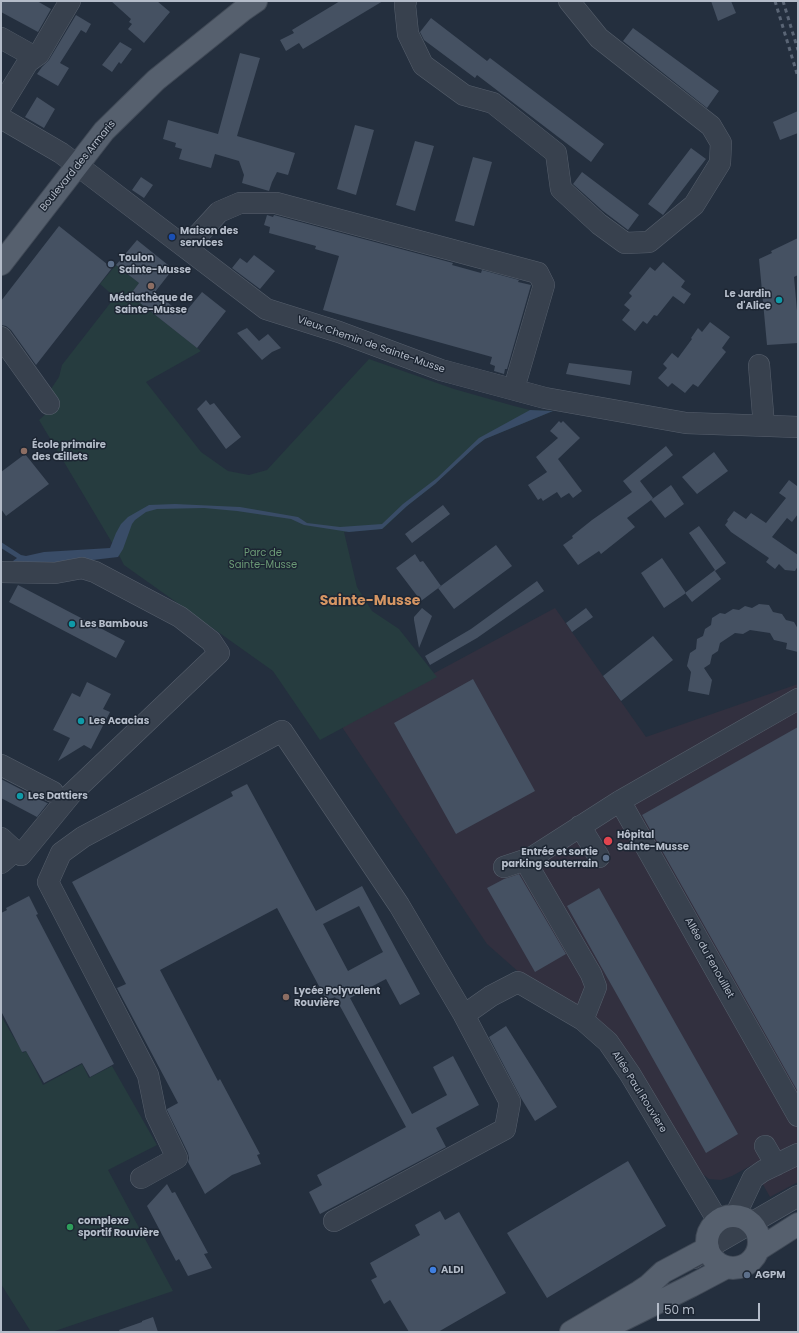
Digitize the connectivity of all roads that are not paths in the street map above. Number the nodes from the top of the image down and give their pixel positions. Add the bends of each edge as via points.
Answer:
1 (70, 1) edge
2 (256, 1) edge
3 (406, 1) edge
4 (569, 1) edge
5 (1, 38) edge
6 (35, 57) junction
7 (1, 106) edge
8 (1, 118) edge
9 (77, 165) junction
10 (186, 248) junction
11 (1, 264) edge
12 (1, 337) edge
13 (759, 365) dead end
14 (517, 378) dead end
15 (49, 404) dead end
16 (764, 426) junction
17 (798, 427) edge
18 (1, 572) edge
19 (798, 699) edge
20 (1, 751) edge
21 (25, 763) dead end
22 (1, 765) edge
23 (53, 792) dead end
24 (620, 800) junction
25 (584, 824) junction
26 (6, 851) edge
27 (600, 852) dead end
28 (531, 858) junction
29 (504, 867) dead end
30 (464, 1015) junction
31 (583, 1020) junction
32 (798, 1116) edge
33 (764, 1146) dead end
34 (798, 1154) edge
35 (776, 1165) junction
36 (141, 1178) dead end
37 (798, 1196) edge
38 (334, 1221) dead end
39 (793, 1227) edge
40 (744, 1228) junction
41 (708, 1248) junction
42 (725, 1268) junction
43 (602, 1330) edge
44 (570, 1332) edge

1 - 6 street
2 - 9 main road, Boulevard des Armaris via 156,80 104,131
3 - 4 street via 404,4 408,34 423,65 464,95 493,103 556,153 561,189 599,224 625,243 649,242 694,205 720,163 721,143 711,126 599,38
5 - 6 street
6 - 7 street via 28,62
8 - 9 street, Vieux Chemin de Sainte-Musse
9 - 10 street, Vieux Chemin de Sainte-Musse
9 - 11 main road, Boulevard des Armaris
10 - 14 street via 219,212 240,203 276,203 538,273 544,285
10 - 16 street, Vieux Chemin de Sainte-Musse via 266,309 339,332 441,370 544,398 686,423
12 - 15 street
13 - 16 street
16 - 17 street, Vieux Chemin de Sainte-Musse
18 - 26 street via 55,572 82,568 95,572 180,617 211,641 218,653 71,794 21,854
19 - 24 street
20 - 21 street
22 - 23 street
24 - 25 street
24 - 32 street, Allée du Fenouillet
25 - 27 street
25 - 28 street
28 - 29 street
28 - 31 street via 530,869 596,987
30 - 31 street, Allée Paul Rouviere via 491,996 518,982
30 - 36 street via 399,905 282,731 83,837 61,853 48,882 148,1076 156,1114 177,1158
30 - 38 street via 510,1102 505,1129
31 - 40 street, Allée Paul Rouviere via 608,1042
33 - 35 street
34 - 35 street
35 - 40 street via 753,1178
37 - 40 street
39 - 40 main road
40 - 41 street
40 - 41 main road via 710,1230
40 - 42 main road via 755,1257 742,1267
41 - 42 main road via 711,1257
41 - 43 street via 669,1275 647,1296
41 - 44 main road via 663,1272 639,1292
42 - 43 main road

